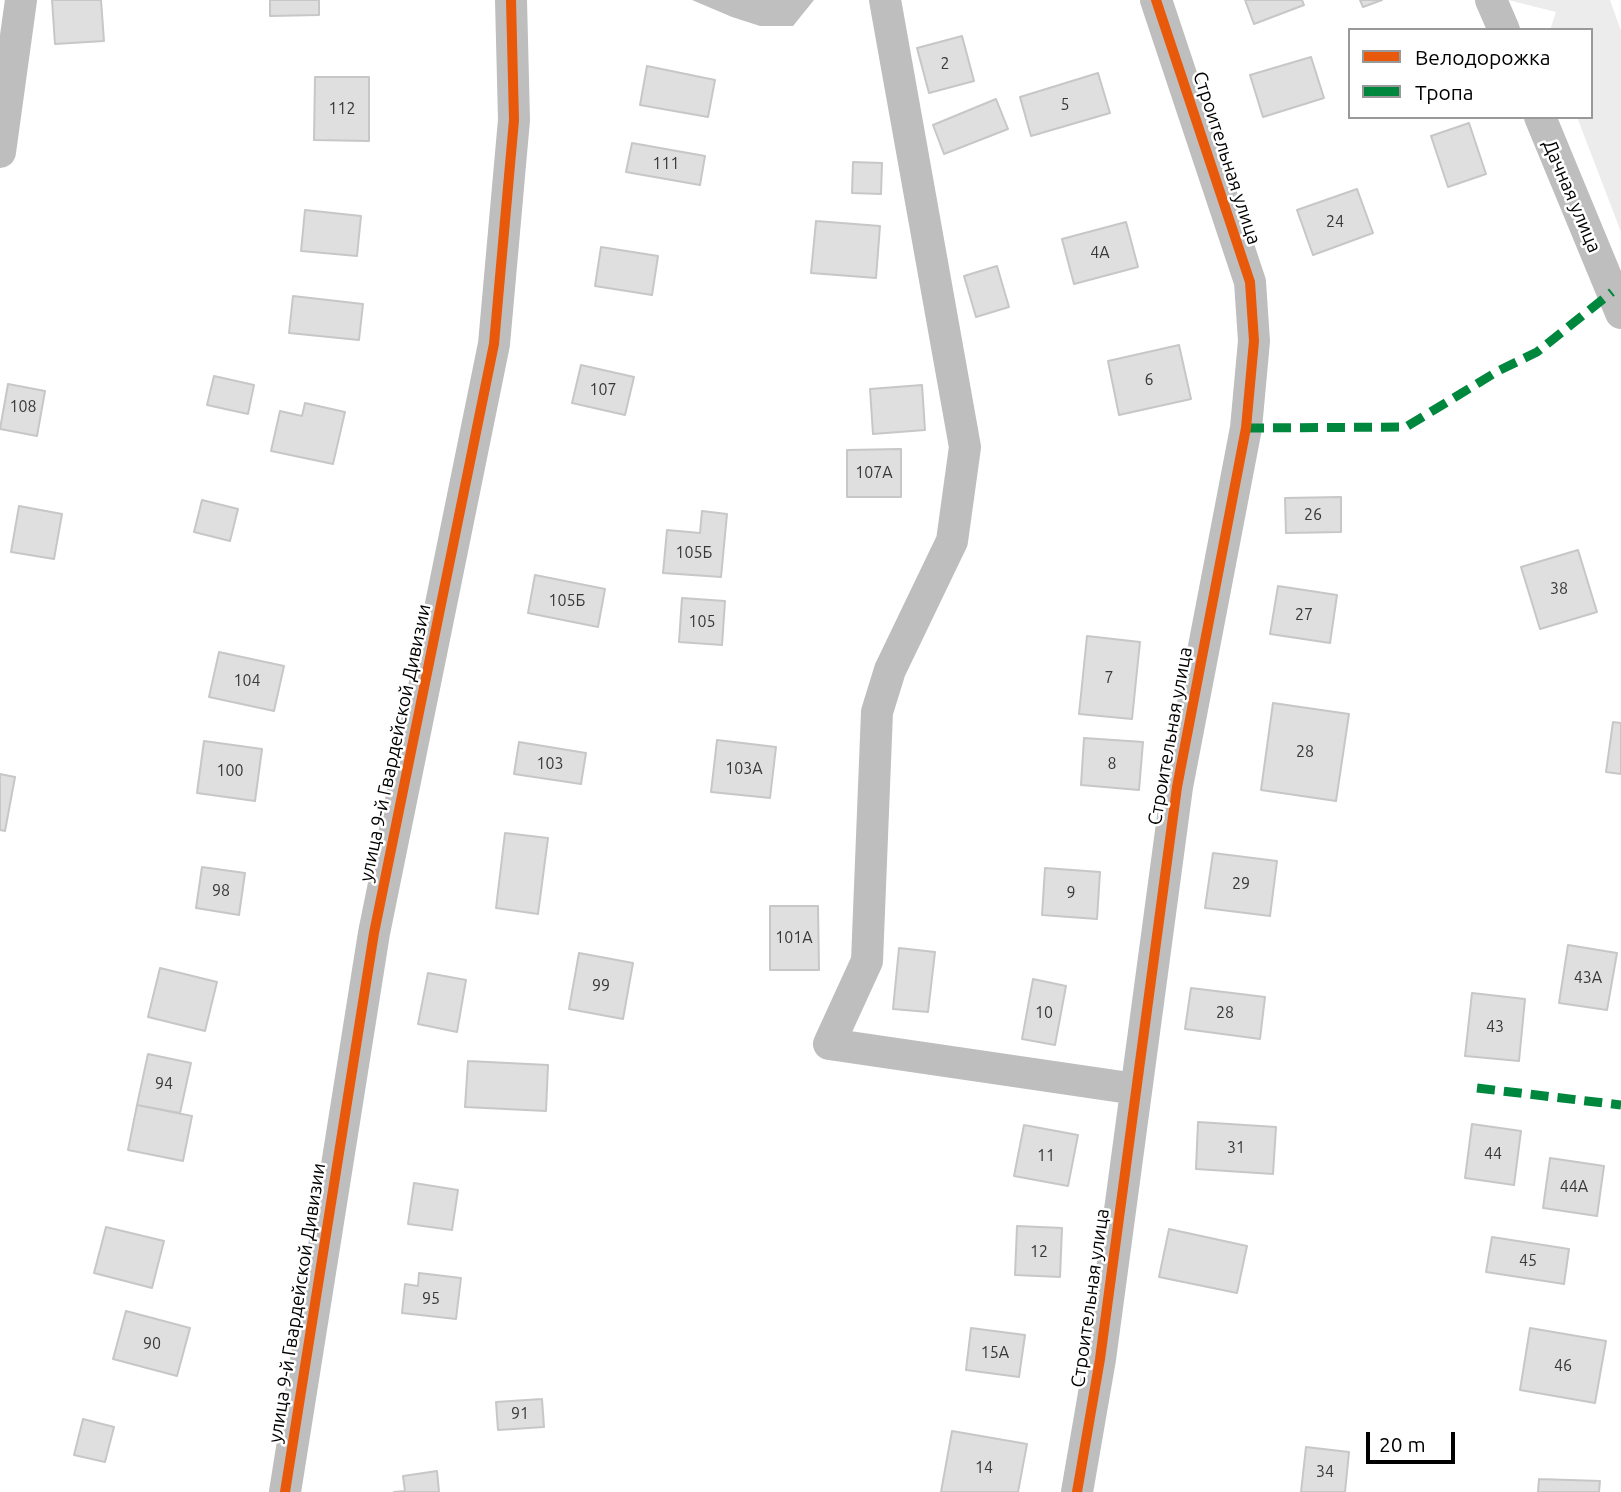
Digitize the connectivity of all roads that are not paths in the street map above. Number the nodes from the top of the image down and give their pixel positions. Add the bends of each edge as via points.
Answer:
1 (21, 0) edge
2 (512, 0) edge
3 (885, 0) edge
4 (1157, 0) edge
5 (1491, 0) edge
6 (1502, 28) edge
7 (1541, 119) edge
8 (0, 152) edge
9 (1621, 313) edge
10 (1136, 1089) junction
11 (285, 1492) edge
12 (1077, 1492) edge

1 - 8 street
2 - 11 street, улица 9-й Гвардейской Дивизии via 514,120 494,344 374,933
3 - 10 street via 965,447 952,541 890,670 877,712 867,961 829,1044
4 - 10 street, Строительная улица via 1250,282 1254,341 1246,428 1177,787
5 - 6 street
7 - 9 street, Дачная улица
10 - 12 street, Строительная улица

